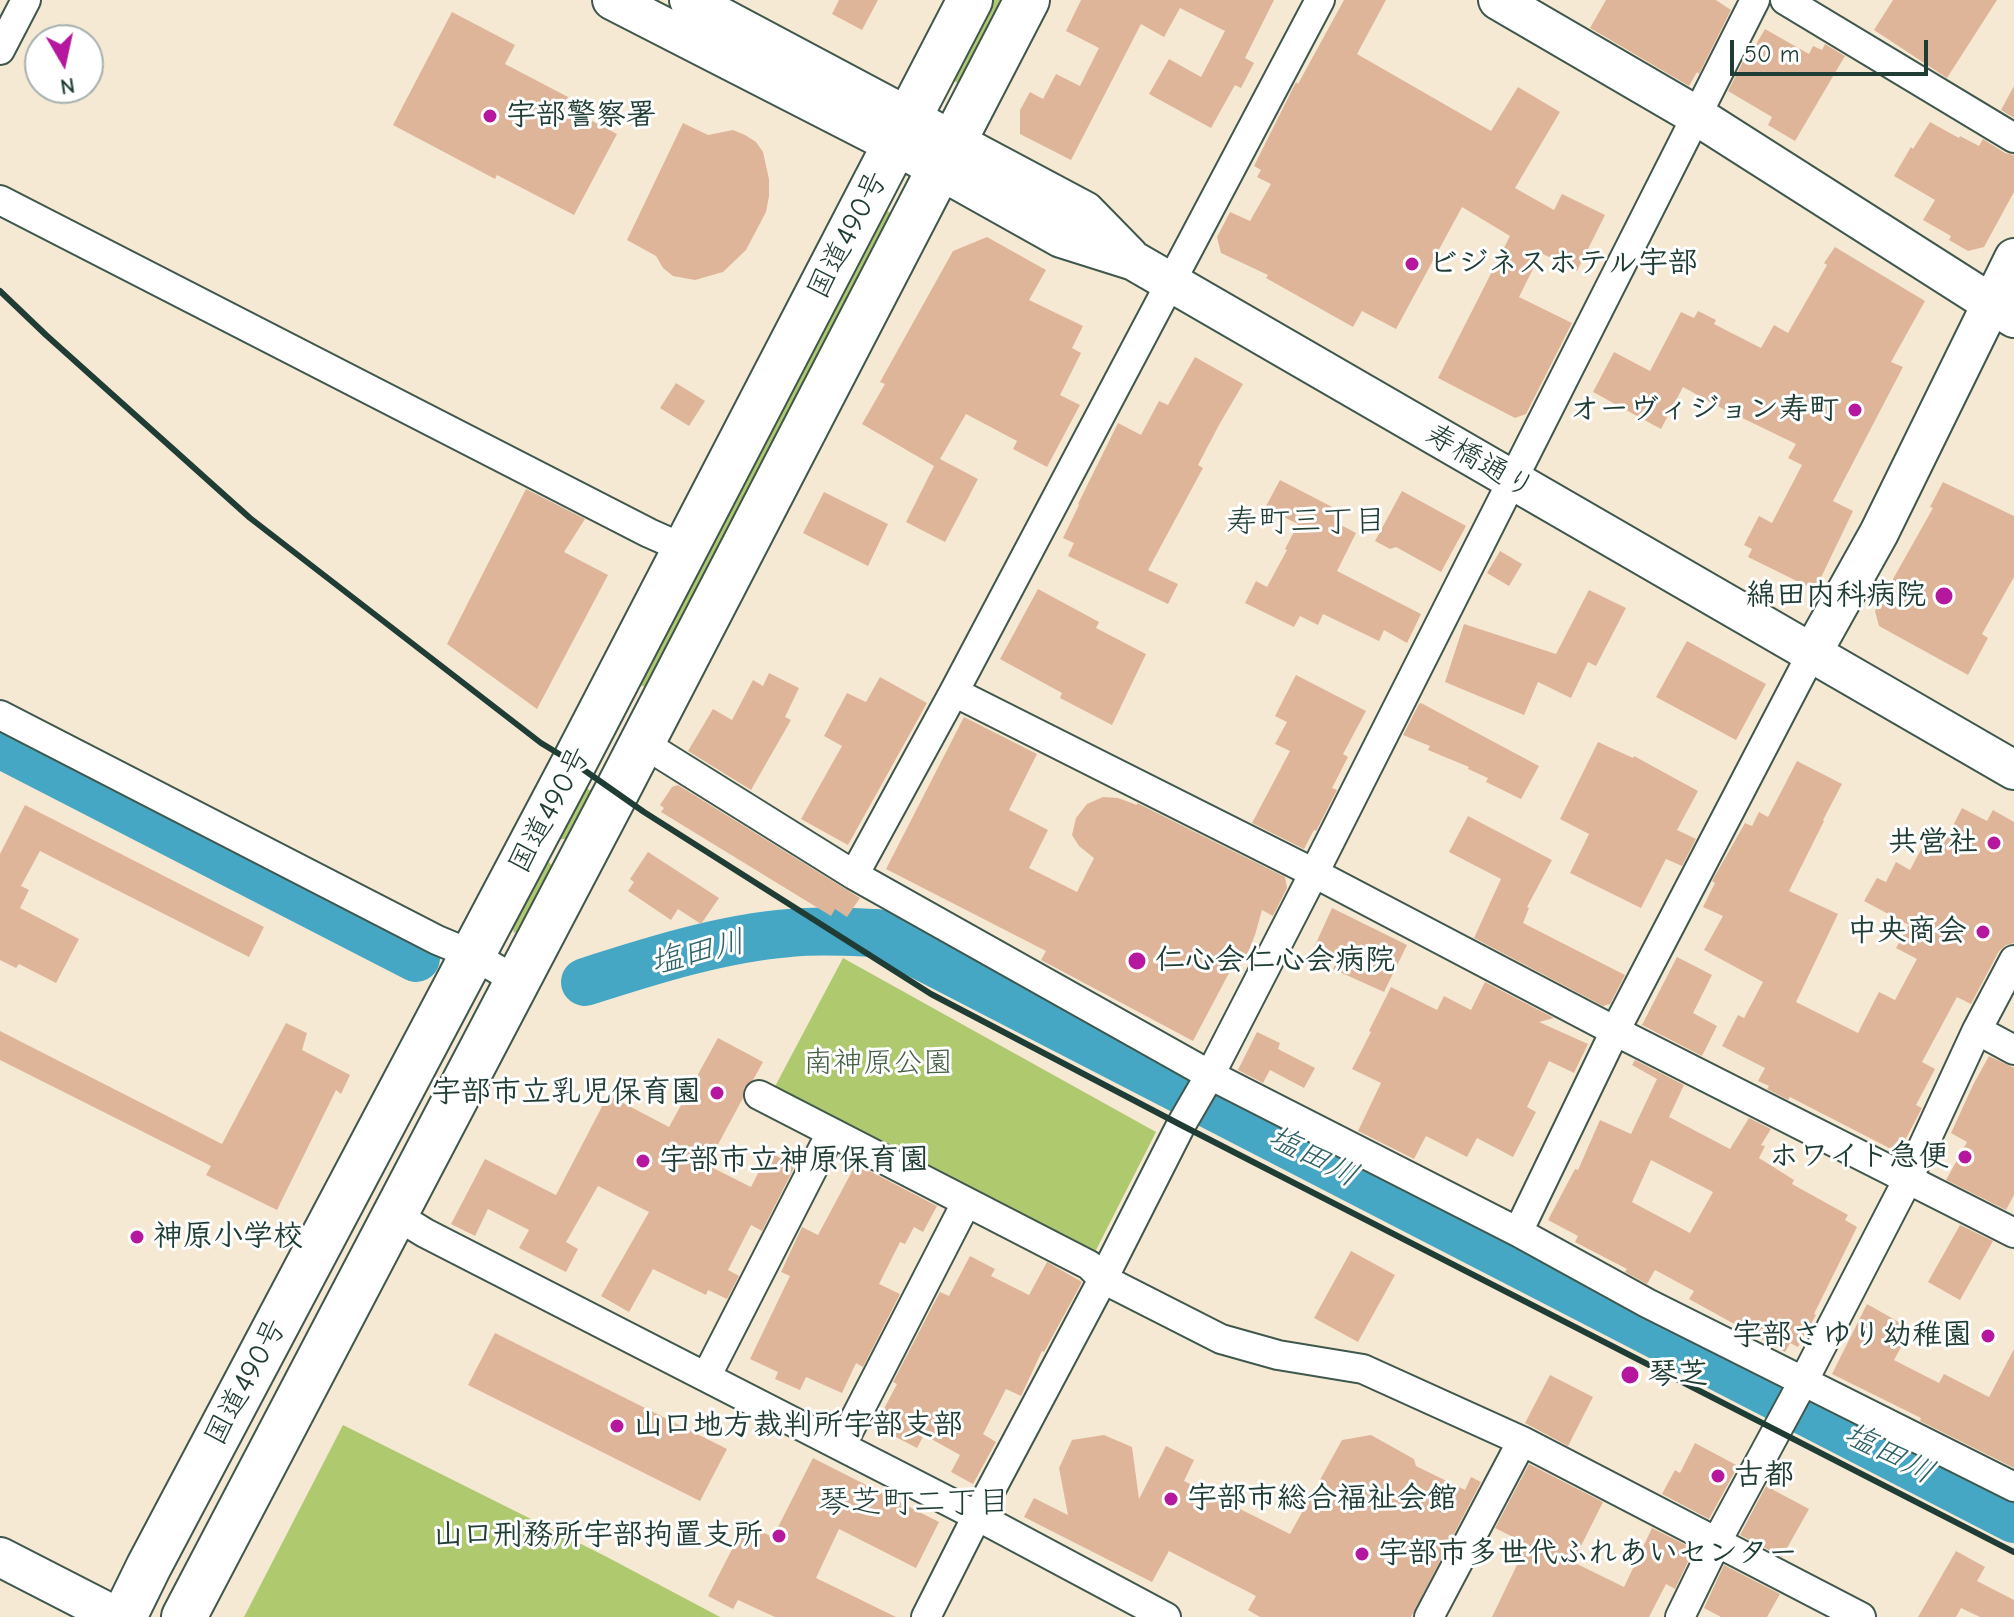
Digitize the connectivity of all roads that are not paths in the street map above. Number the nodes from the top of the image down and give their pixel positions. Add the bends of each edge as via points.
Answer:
1 (26, 0) edge
2 (612, 0) edge
3 (689, 0) edge
4 (970, 0) edge
5 (1027, 0) edge
6 (1320, 0) edge
7 (1498, 0) edge
8 (1785, 0) edge
9 (1747, 3) edge
10 (0, 50) edge
11 (1697, 116) junction
12 (902, 131) junction
13 (2014, 138) edge
14 (946, 155) junction
15 (0, 200) edge
16 (2014, 258) edge
17 (1171, 281) junction
18 (2003, 311) edge
19 (1512, 481) junction
20 (685, 549) junction
21 (1812, 653) junction
22 (954, 692) junction
23 (0, 715) edge
24 (641, 742) junction
25 (2014, 770) edge
26 (1314, 873) junction
27 (854, 875) junction
28 (473, 955) junction
29 (2014, 960) edge
30 (517, 981) junction
31 (1977, 1030) junction
32 (1615, 1031) junction
33 (2014, 1050) edge
34 (1206, 1081) junction
35 (759, 1095) dead end
36 (831, 1133) junction
37 (1908, 1179) junction
38 (966, 1203) junction
39 (394, 1214) junction
40 (1518, 1232) junction
41 (2014, 1233) edge
42 (1103, 1279) junction
43 (706, 1377) junction
44 (1802, 1383) junction
45 (1522, 1441) junction
46 (841, 1446) junction
47 (2014, 1487) edge
48 (977, 1516) junction
49 (1717, 1541) junction
50 (0, 1557) edge
51 (117, 1617) edge
52 (124, 1617) edge
53 (184, 1617) edge
54 (926, 1617) edge
55 (1166, 1617) edge
56 (1429, 1617) edge
57 (1680, 1617) edge
58 (1861, 1617) edge

1 - 10 street
2 - 12 street
3 - 12 street
4 - 12 highway, 国道490号
5 - 14 highway, 国道490号
6 - 17 street
7 - 11 street
8 - 13 street
9 - 11 street
11 - 18 street
11 - 19 street
12 - 14 street, 寿橋通り
12 - 20 highway, 国道490号
14 - 17 street, 寿橋通り via 1085,211 1134,261
14 - 24 highway, 国道490号
15 - 20 street
16 - 18 street
17 - 19 street, 寿橋通り
17 - 22 street
18 - 21 street
19 - 21 street, 寿橋通り
19 - 26 street
20 - 28 highway, 国道490号
21 - 25 street, 寿橋通り
21 - 32 street
22 - 26 street
22 - 27 street
23 - 28 street
24 - 27 street
24 - 30 highway, 国道490号
26 - 32 street
26 - 34 street
27 - 34 street
28 - 30 street
28 - 52 highway, 国道490号
29 - 31 street
30 - 39 highway, 国道490号
31 - 33 street
31 - 37 street
32 - 37 street
32 - 40 street
34 - 40 street
34 - 42 street
35 - 36 street
36 - 38 street
36 - 43 street
37 - 41 street
37 - 44 street
38 - 42 street via 1089,1265
38 - 46 street
39 - 43 street
39 - 53 highway, 国道490号
40 - 44 street
42 - 45 street via 1221,1339 1363,1369
42 - 48 street
43 - 46 street
44 - 47 street
44 - 49 street
45 - 49 street
45 - 56 street
46 - 48 street
48 - 54 street
48 - 55 street
49 - 57 street
49 - 58 street
50 - 51 street

